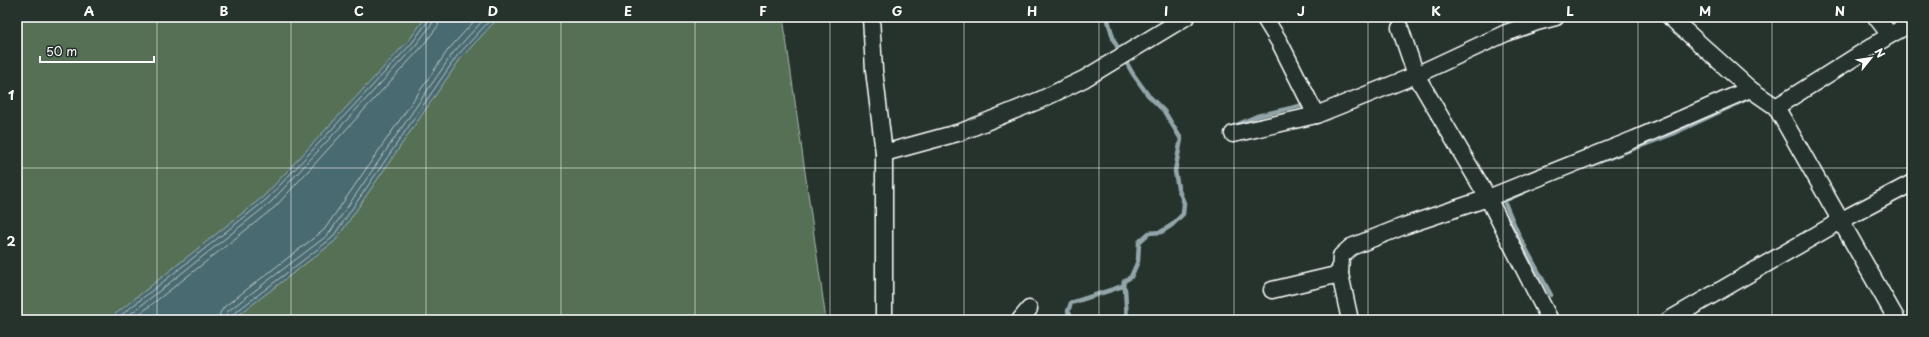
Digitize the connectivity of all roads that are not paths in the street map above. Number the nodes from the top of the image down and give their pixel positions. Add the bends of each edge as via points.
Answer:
1 (871, 17) edge
2 (1186, 17) edge
3 (1264, 17) edge
4 (1556, 17) edge
5 (1670, 17) edge
6 (1876, 17) edge
7 (1912, 23) edge
8 (1400, 28) dead end
9 (1890, 35) junction
10 (1416, 75) junction
11 (1750, 89) junction
12 (1776, 107) junction
13 (1316, 115) junction
14 (1233, 134) dead end
15 (884, 152) junction
16 (1912, 183) edge
17 (1488, 198) junction
18 (1842, 220) junction
19 (1340, 274) junction
20 (1272, 290) dead end
21 (884, 320) edge
22 (1350, 320) edge
23 (1550, 320) edge
24 (1669, 320) edge
25 (1897, 320) edge

1 - 15 street via 874,70
2 - 15 street via 1084,80 1040,100 961,132
3 - 13 street
4 - 10 street via 1506,33
5 - 11 street
6 - 9 street
7 - 9 street
8 - 10 street
9 - 12 street
10 - 13 street
10 - 17 street
11 - 12 street
11 - 17 street
12 - 18 street
13 - 14 street
15 - 21 street
16 - 18 street
17 - 19 street via 1351,247 1341,256
17 - 23 street
18 - 24 street
18 - 25 street
19 - 20 street
19 - 22 street

